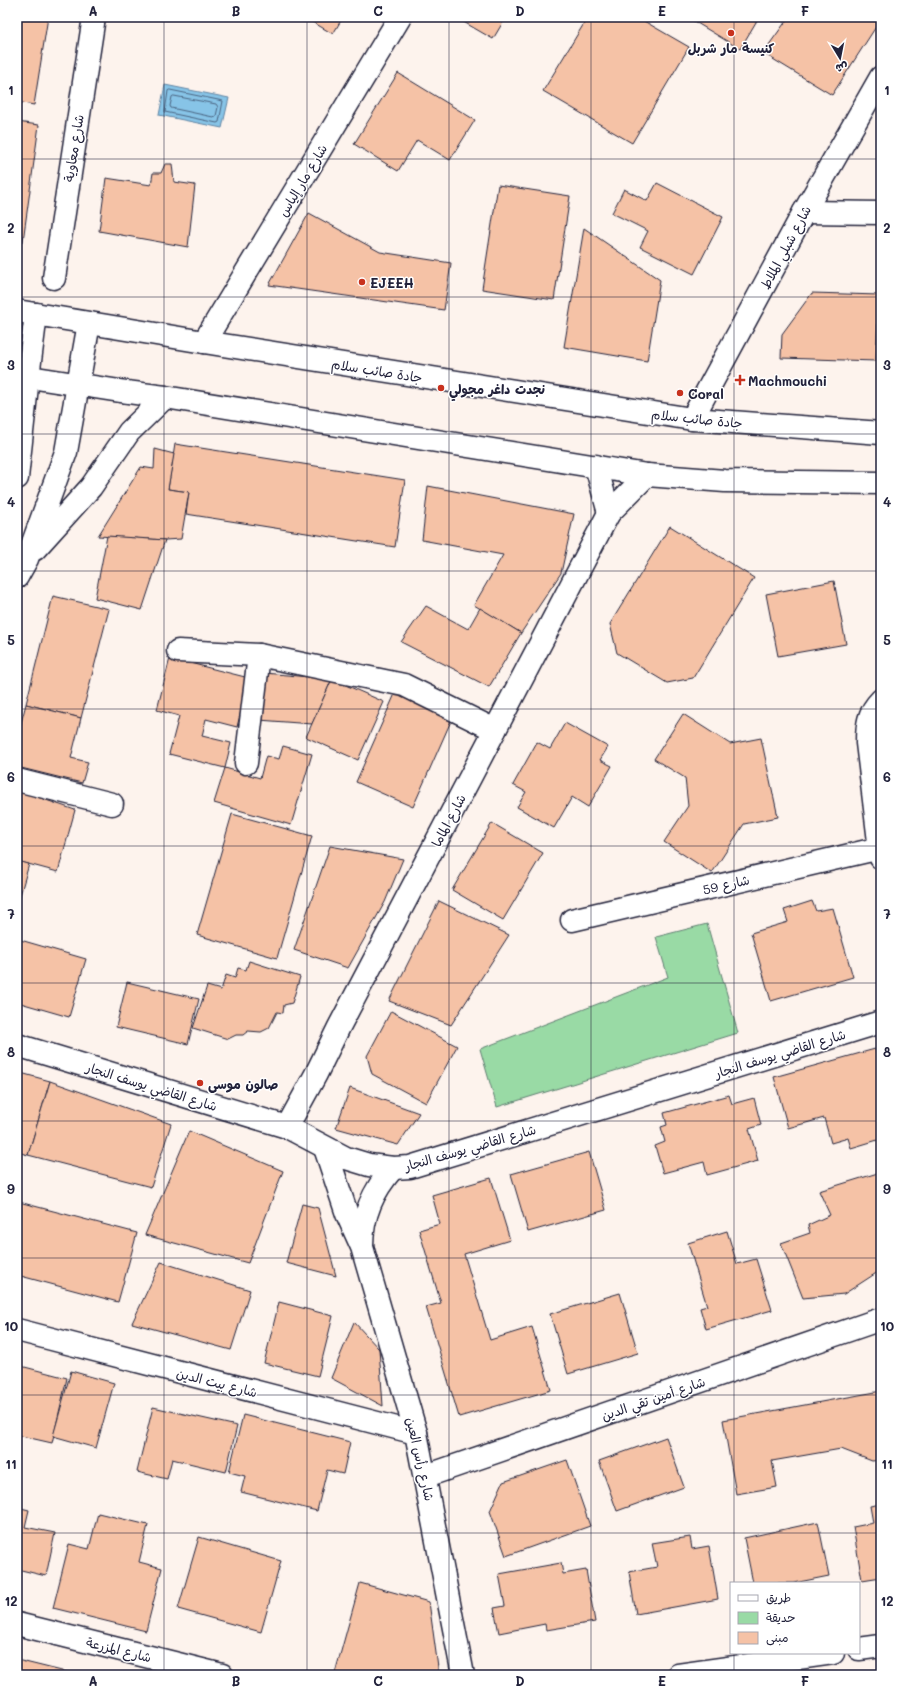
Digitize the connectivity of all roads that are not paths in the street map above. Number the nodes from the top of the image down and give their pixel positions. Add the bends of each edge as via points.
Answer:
1 (94, 17) edge
2 (400, 17) edge
3 (881, 78) edge
4 (804, 212) junction
5 (881, 213) edge
6 (54, 278) dead end
7 (27, 313) edge
8 (89, 323) junction
9 (204, 342) junction
10 (22, 376) edge
11 (79, 384) junction
12 (165, 397) junction
13 (692, 420) junction
14 (879, 432) edge
15 (596, 466) junction
16 (647, 475) junction
17 (17, 478) edge
18 (876, 484) edge
19 (610, 513) junction
20 (22, 568) edge
21 (178, 651) dead end
22 (259, 655) junction
23 (881, 700) edge
24 (495, 730) junction
25 (246, 763) dead end
26 (17, 780) edge
27 (112, 804) dead end
28 (880, 853) edge
29 (572, 920) dead end
30 (881, 1022) edge
31 (17, 1045) edge
32 (287, 1127) junction
33 (325, 1148) junction
34 (393, 1168) junction
35 (362, 1247) junction
36 (881, 1319) edge
37 (17, 1330) edge
38 (416, 1433) junction
39 (426, 1476) junction
40 (17, 1624) edge
41 (881, 1646) edge
42 (860, 1649) edge
43 (826, 1654) edge
44 (222, 1675) edge
45 (463, 1675) edge
46 (678, 1675) edge

1 - 6 main road, شارع معاوية
2 - 9 main road, شارع مار إلياس
3 - 4 main road, شارع شبلي الملاط
4 - 5 main road
4 - 13 main road, شارع شبلي الملاط
7 - 8 main road, جادة صائب سلام
7 - 10 main road
8 - 9 main road, جادة صائب سلام
8 - 11 main road
9 - 13 main road, جادة صائب سلام
10 - 11 main road
10 - 17 main road
11 - 12 main road
11 - 20 main road via 66,452
12 - 15 main road
12 - 20 main road via 129,432 91,487
13 - 14 main road, جادة صائب سلام
15 - 16 main road
15 - 19 main road
16 - 18 main road via 725,481
16 - 19 main road, شارع الماما
19 - 24 main road, شارع الماما
21 - 22 main road
22 - 24 main road via 404,685
22 - 25 main road
23 - 28 main road via 873,708 867,727
24 - 32 main road, شارع الماما
26 - 27 main road
28 - 29 main road, شارع 59
30 - 34 main road, شارع القاضي يوسف النجار via 410,1167
31 - 32 main road, شارع القاضي يوسف النجار
32 - 33 main road, شارع القاضي يوسف النجار
33 - 34 main road, شارع القاضي يوسف النجار via 369,1165
33 - 35 main road, شارع رأس العين via 347,1214
34 - 35 main road, شارع رأس العين via 380,1184 370,1203 362,1232
35 - 38 main road, شارع رأس العين
36 - 39 main road, شارع أمين تقي الدين
37 - 38 main road, شارع بيت الدين
38 - 39 main road, شارع رأس العين
39 - 45 main road, شارع رأس العين
40 - 44 main road, شارع المزرعة
41 - 42 main road
43 - 46 main road

